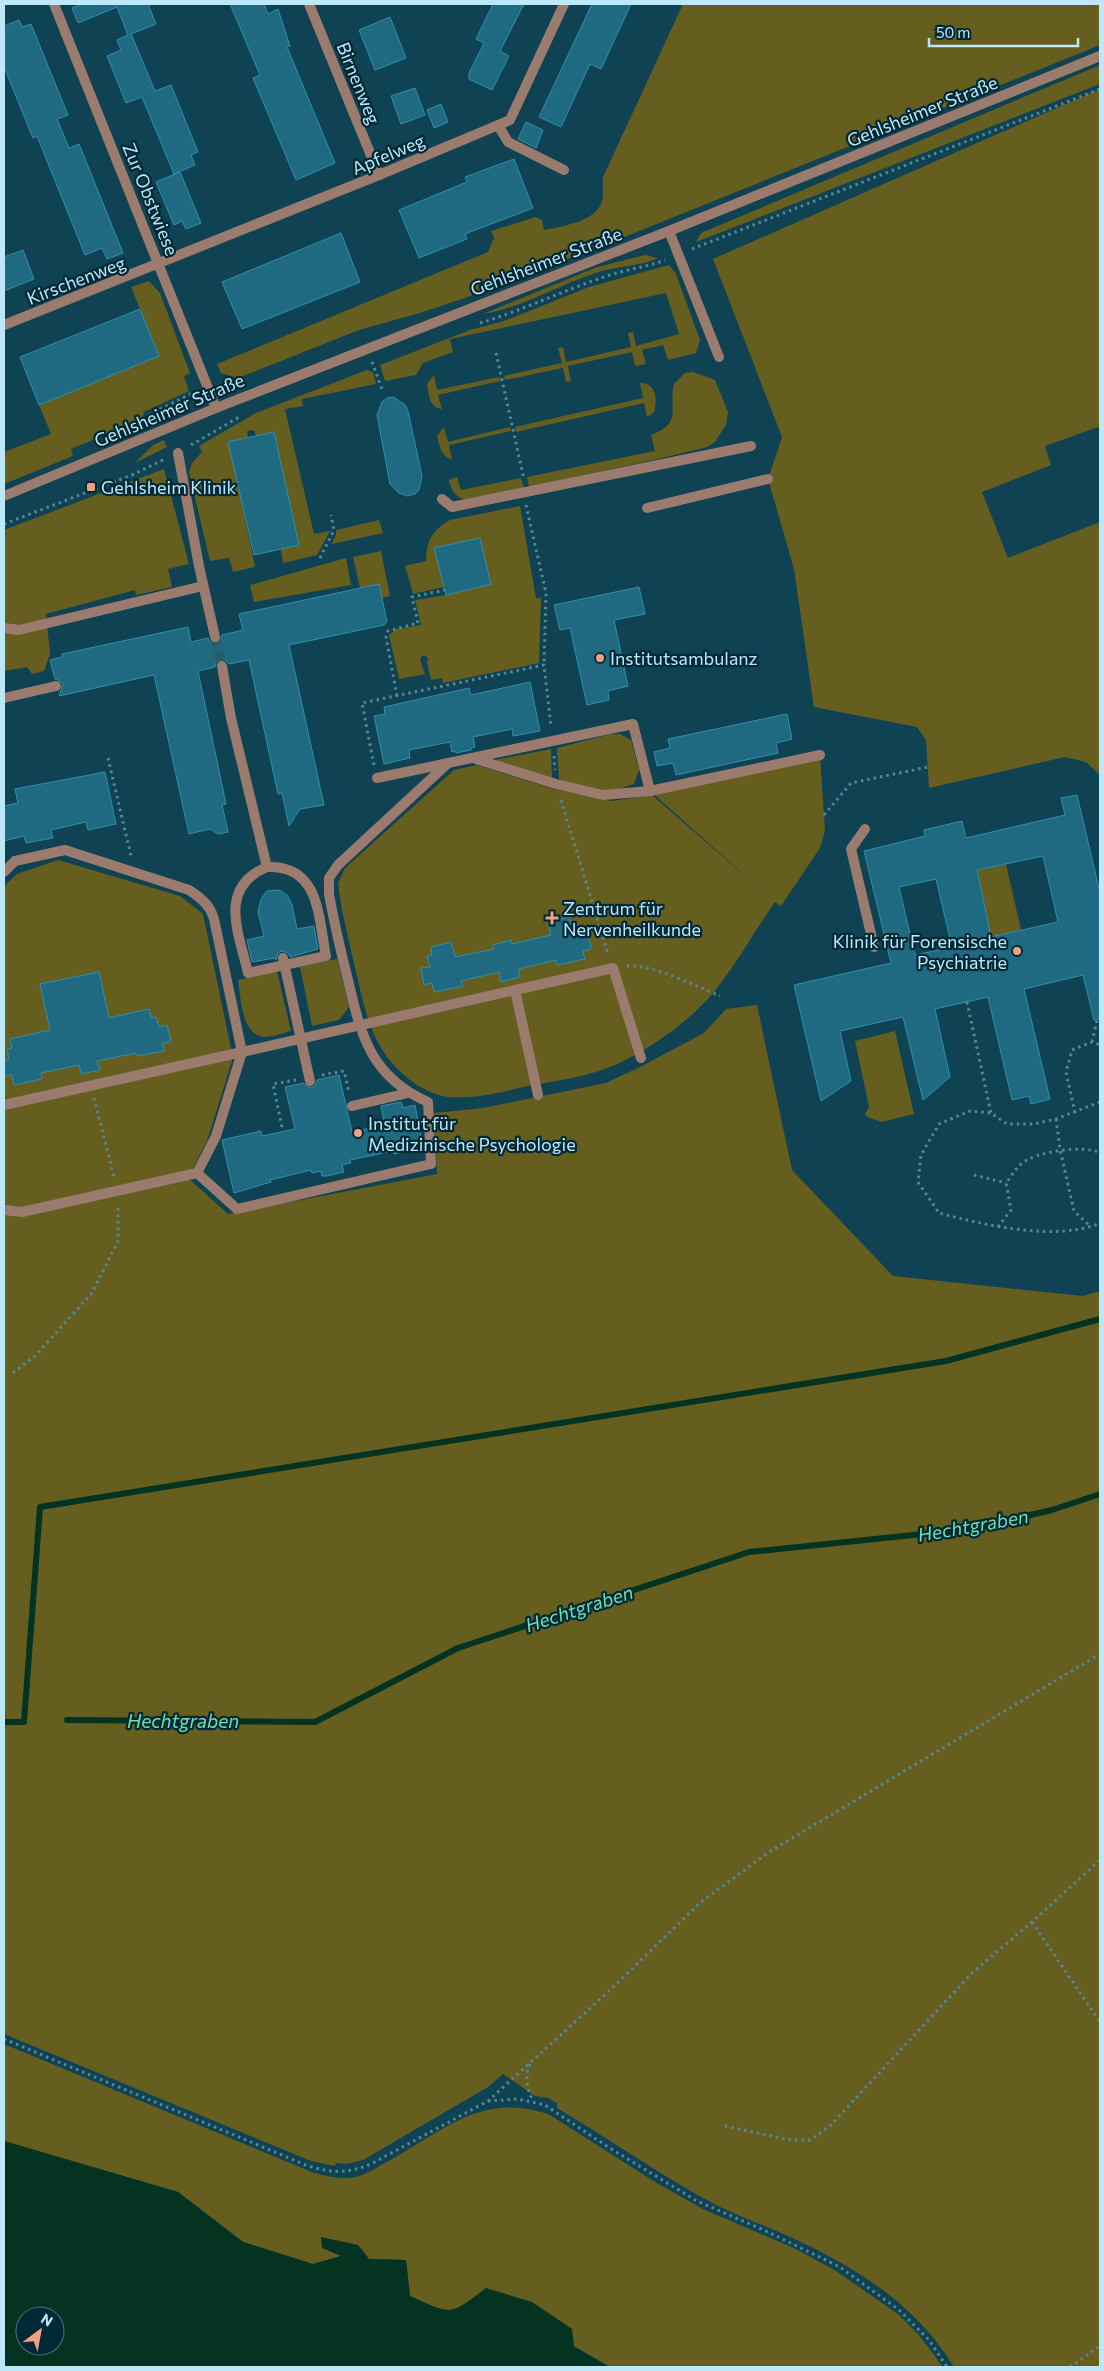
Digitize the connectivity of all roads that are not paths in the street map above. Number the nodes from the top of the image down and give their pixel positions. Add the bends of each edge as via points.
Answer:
1 (54, 4) edge
2 (309, 4) edge
3 (564, 4) edge
4 (1100, 56) edge
5 (498, 125) junction
6 (564, 170) dead end
7 (379, 175) junction
8 (669, 231) junction
9 (160, 264) junction
10 (4, 325) edge
11 (719, 357) dead end
12 (216, 408) junction
13 (751, 446) dead end
14 (178, 453) road end
15 (768, 480) dead end
16 (4, 496) edge
17 (442, 498) dead end
18 (647, 508) dead end
19 (203, 586) junction
20 (4, 628) edge
21 (215, 637) tunnel mouth
22 (222, 666) tunnel mouth
23 (56, 686) dead end
24 (4, 698) edge
25 (820, 755) dead end
26 (474, 758) junction
27 (446, 764) junction
28 (377, 778) road end
29 (650, 791) junction
30 (865, 829) dead end
31 (266, 867) junction
32 (4, 872) edge
33 (874, 947) dead end
34 (284, 962) junction
35 (515, 990) junction
36 (358, 1026) junction
37 (301, 1038) junction
38 (242, 1052) junction
39 (641, 1058) dead end
40 (310, 1081) dead end
41 (408, 1093) junction
42 (538, 1094) dead end
43 (4, 1105) edge
44 (352, 1106) dead end
45 (197, 1173) junction
46 (4, 1210) edge

1 - 9 street, Zur Obstwiese
2 - 7 street, Birnenweg
3 - 5 street, Apfelweg via 510,120
4 - 8 street, Gehlsheimer Straße
5 - 6 street via 508,142
5 - 7 street, Apfelweg
7 - 9 street, Apfelweg
8 - 11 street
8 - 12 street, Gehlsheimer Straße
9 - 10 street, Kirschenweg
9 - 12 street, Zur Obstwiese
12 - 16 street, Gehlsheimer Straße
13 - 17 street via 452,507
14 - 19 street
15 - 18 street
19 - 20 street via 19,630
19 - 21 street
22 - 31 street
23 - 24 street
25 - 29 street
26 - 27 street
26 - 29 street via 603,795
26 - 29 street via 633,724
27 - 28 street
27 - 36 street via 338,865 329,878 329,894
30 - 33 street via 851,848
31 - 34 street via 242,883 236,898 235,914 248,973
31 - 34 street via 281,866 295,872 307,882 315,897 326,956
32 - 38 street via 15,861 65,850 189,890 212,909
34 - 37 street
35 - 36 street
35 - 39 street via 613,968
35 - 42 street
36 - 37 street
36 - 41 street via 370,1053 389,1077
37 - 38 street
37 - 40 street
38 - 43 street
38 - 45 street via 216,1136
41 - 44 street
41 - 45 street via 428,1102 431,1164 237,1209
45 - 46 street via 22,1212

